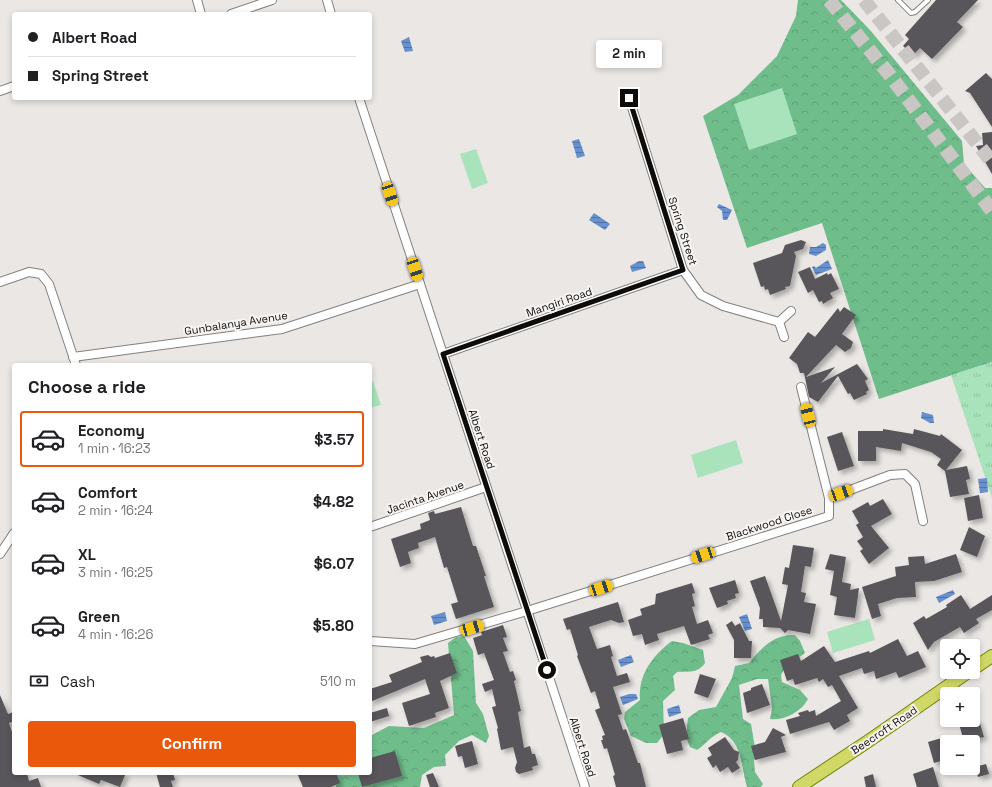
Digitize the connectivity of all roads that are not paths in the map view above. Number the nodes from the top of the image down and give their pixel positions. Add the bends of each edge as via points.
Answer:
1 (197, 0) edge
2 (272, 0) edge
3 (326, 0) edge
4 (898, 0) edge
5 (928, 0) edge
6 (200, 12) edge
7 (237, 12) edge
8 (330, 12) edge
9 (12, 87) edge
10 (0, 91) edge
11 (629, 98) dead end
12 (360, 100) edge
13 (683, 270) junction
14 (0, 282) edge
15 (420, 284) junction
16 (791, 311) dead end
17 (779, 322) junction
18 (784, 337) dead end
19 (443, 354) junction
20 (73, 356) junction
21 (75, 363) edge
22 (801, 387) dead end
23 (486, 487) junction
24 (829, 498) junction
25 (923, 521) dead end
26 (372, 526) edge
27 (12, 536) edge
28 (0, 554) edge
29 (527, 611) junction
30 (372, 641) edge
31 (992, 656) edge
32 (980, 664) edge
33 (958, 679) edge
34 (585, 787) edge
35 (799, 787) edge

1 - 6 street
2 - 7 street
3 - 8 street
4 - 5 lane via 911,13
9 - 10 street
11 - 13 street, Spring Street
12 - 15 street, Albert Road
13 - 17 street, Spring Street via 700,295 723,306
13 - 19 street, Mangiri Road
14 - 20 street via 29,272 40,274 49,284
15 - 19 street, Albert Road
15 - 20 street, Gunbalanya Avenue via 282,329
16 - 17 street
17 - 18 street
19 - 23 street, Albert Road
20 - 21 street
22 - 24 street
23 - 26 street, Jacinta Avenue
23 - 29 street, Albert Road
24 - 25 street via 890,475 905,474 915,484
24 - 29 street, Blackwood Close via 829,516
27 - 28 street
29 - 30 street via 415,644
29 - 34 street, Albert Road
31 - 32 main road
33 - 35 main road, Beecroft Road

